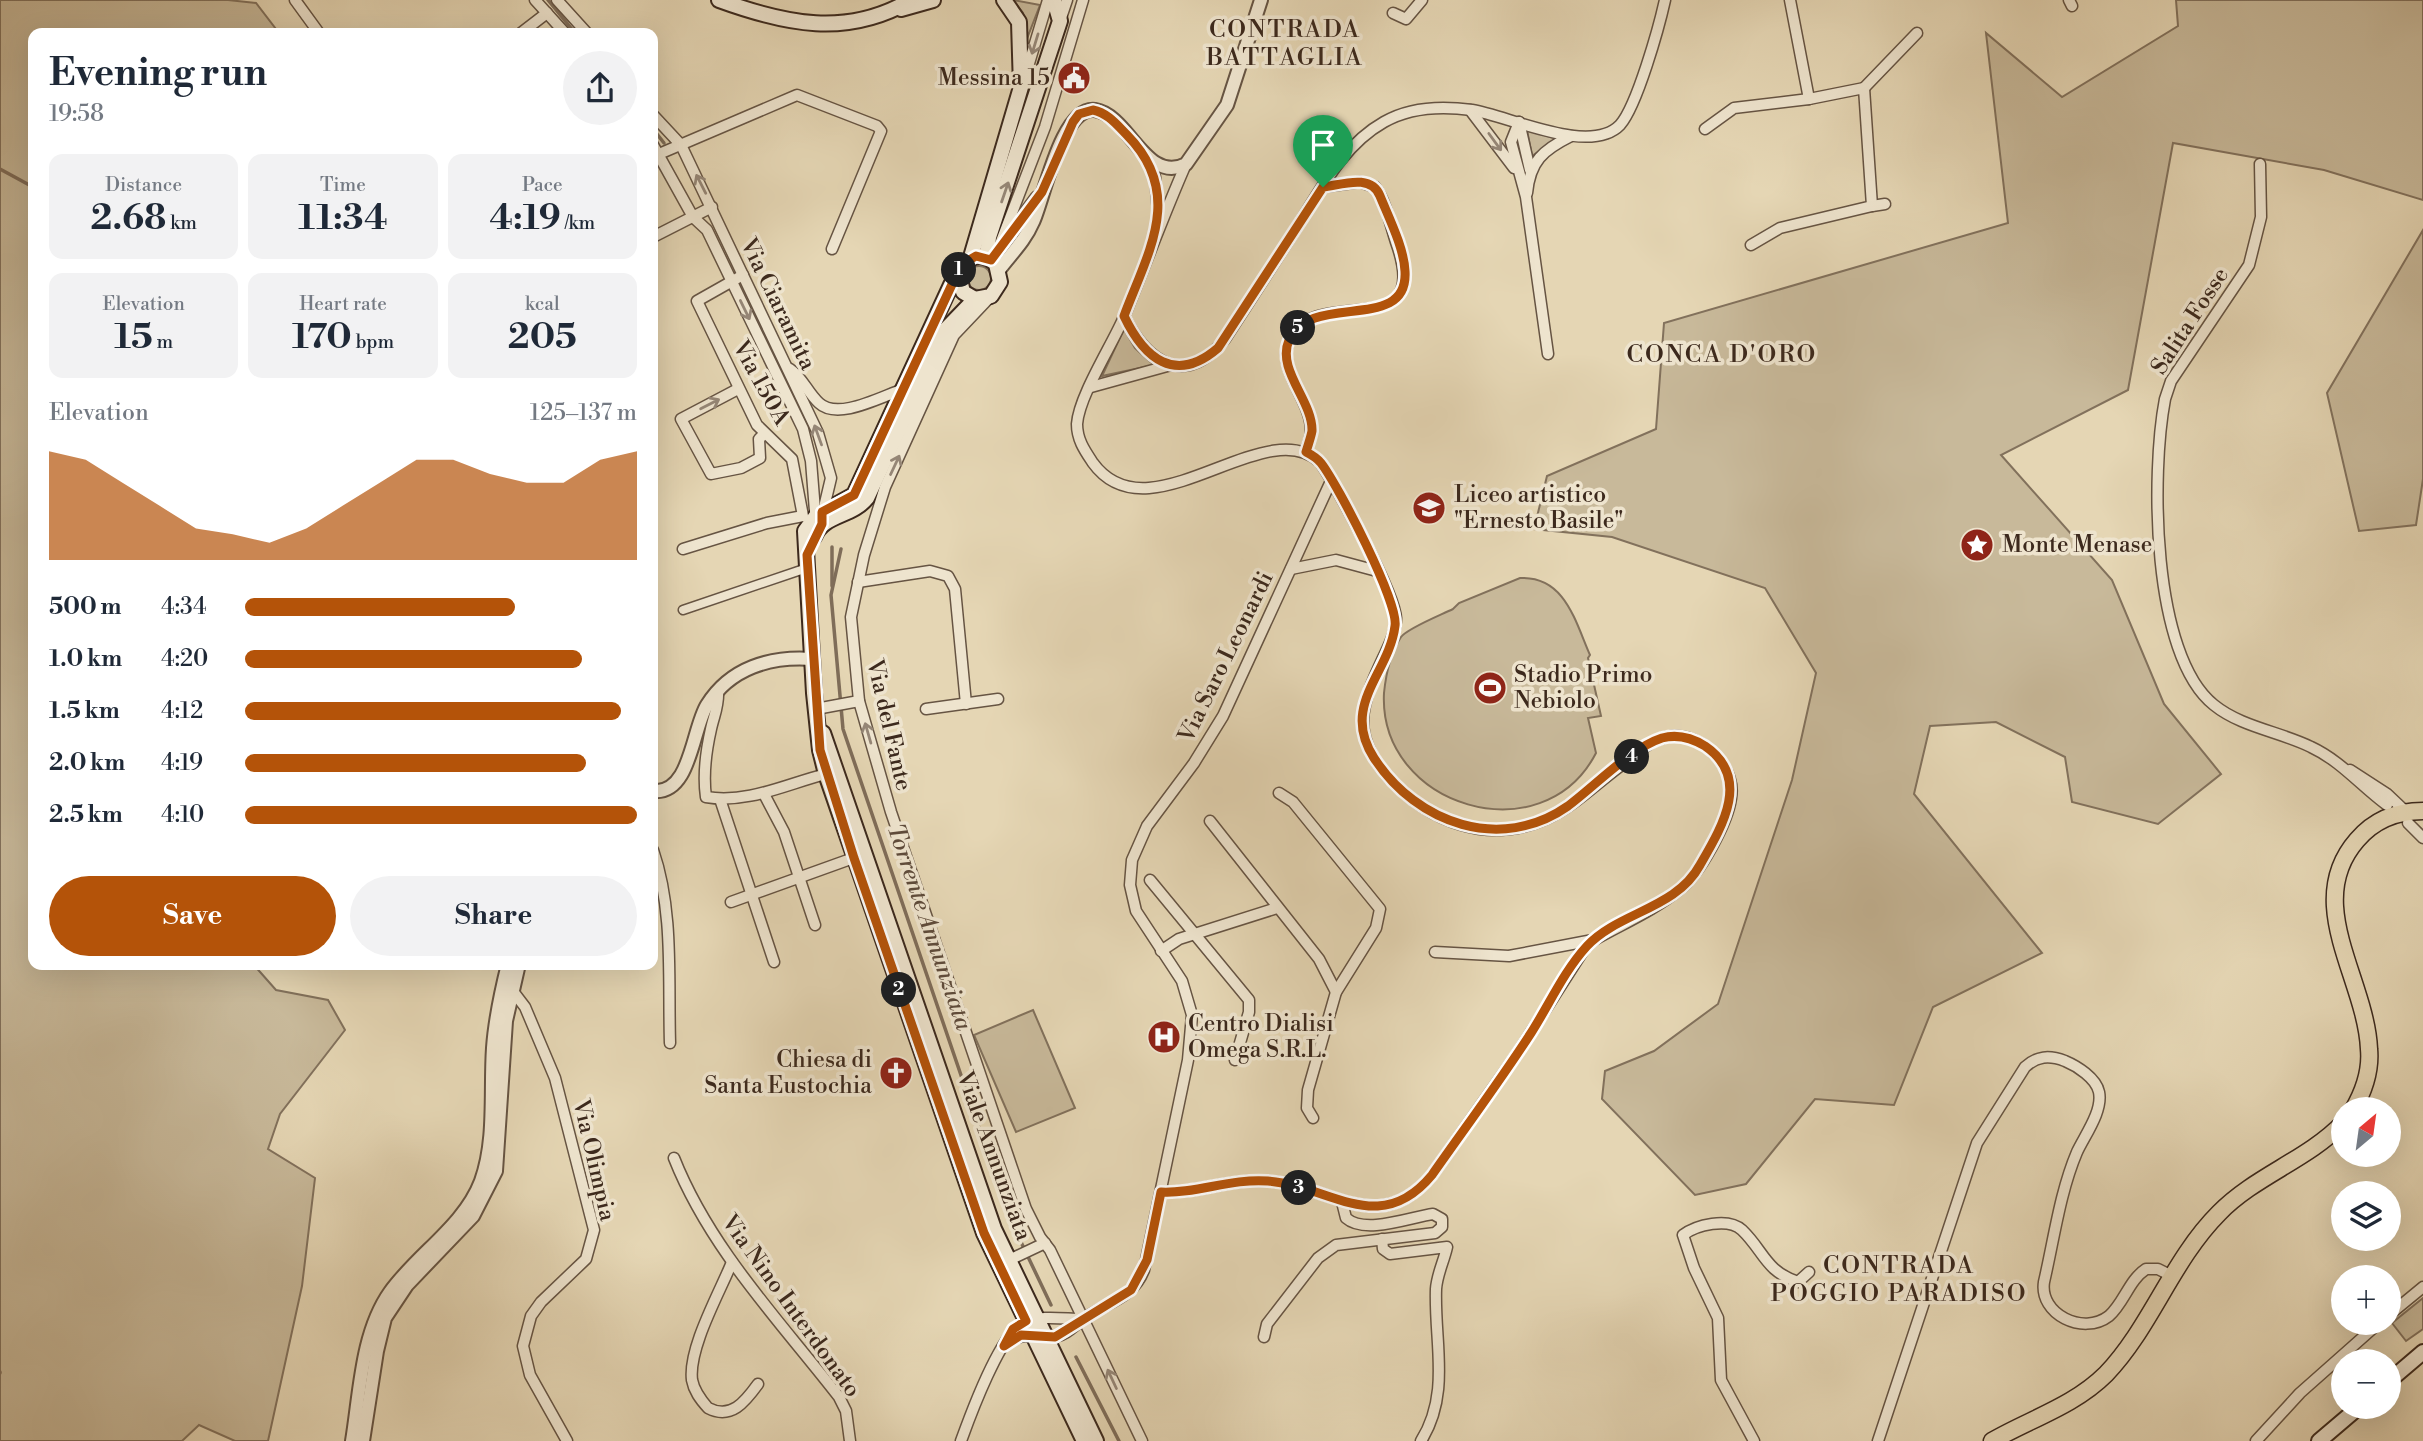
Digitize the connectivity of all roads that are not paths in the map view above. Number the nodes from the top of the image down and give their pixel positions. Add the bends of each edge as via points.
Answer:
1 (295, 0) edge
2 (535, 0) edge
3 (719, 0) edge
4 (911, 0) edge
5 (933, 0) edge
6 (1004, 0) edge
7 (1048, 0) edge
8 (1054, 0) edge
9 (1067, 0) edge
10 (1083, 0) edge
11 (1261, 0) edge
12 (1422, 0) edge
13 (1665, 0) edge
14 (1790, 0) edge
15 (558, 1) edge
16 (893, 11) junction
17 (547, 13) junction
18 (1393, 13) dead end
19 (1060, 21) junction
20 (315, 28) edge
21 (528, 28) edge
22 (560, 28) edge
23 (582, 28) edge
24 (1917, 33) dead end
25 (1021, 88) junction
26 (1864, 88) junction
27 (1809, 99) junction
28 (1470, 110) junction
29 (658, 120) edge
30 (1519, 122) junction
31 (1705, 129) dead end
32 (1572, 136) junction
33 (681, 145) junction
34 (1143, 152) junction
35 (659, 154) joint
36 (1186, 163) junction
37 (2260, 164) dead end
38 (1530, 170) junction
39 (1518, 175) junction
40 (1323, 187) junction
41 (1042, 192) junction
42 (1527, 197) junction
43 (1885, 204) dead end
44 (1872, 206) junction
45 (712, 207) junction
46 (1014, 209) junction
47 (693, 217) junction
48 (1159, 225) junction
49 (1016, 227) junction
50 (658, 234) edge
51 (1751, 245) dead end
52 (832, 249) dead end
53 (971, 257) junction
54 (996, 260) junction
55 (958, 271) junction
56 (743, 275) junction
57 (732, 282) junction
58 (991, 296) junction
59 (975, 299) junction
60 (1124, 316) junction
61 (1548, 355) dead end
62 (1172, 365) junction
63 (788, 367) junction
64 (1091, 387) junction
65 (738, 389) junction
66 (904, 389) junction
67 (764, 434) junction
68 (1306, 452) junction
69 (1331, 481) junction
70 (874, 483) junction
71 (831, 485) junction
72 (854, 495) junction
73 (874, 519) junction
74 (814, 520) junction
75 (683, 549) dead end
76 (807, 561) junction
77 (1291, 569) junction
78 (1377, 571) junction
79 (858, 582) junction
80 (683, 610) dead end
81 (812, 659) junction
82 (718, 691) junction
83 (998, 699) dead end
84 (856, 702) junction
85 (965, 704) junction
86 (926, 709) dead end
87 (820, 712) junction
88 (2344, 766) junction
89 (826, 774) junction
90 (658, 790) edge
91 (1279, 793) dead end
92 (764, 794) junction
93 (720, 799) junction
94 (2387, 805) dead end
95 (2423, 811) edge
96 (2407, 817) junction
97 (1210, 821) dead end
98 (2423, 838) edge
99 (859, 856) junction
100 (658, 868) edge
101 (800, 876) junction
102 (1150, 880) dead end
103 (750, 893) junction
104 (731, 902) dead end
105 (1276, 908) junction
106 (815, 925) dead end
107 (1195, 934) junction
108 (1594, 940) junction
109 (1161, 951) junction
110 (1435, 952) dead end
111 (774, 962) dead end
112 (508, 970) edge
113 (516, 970) edge
114 (508, 985) junction
115 (1336, 992) junction
116 (670, 1043) dead end
117 (1236, 1060) dead end
118 (2359, 1097) edge
119 (496, 1111) junction
120 (1313, 1118) dead end
121 (2331, 1134) edge
122 (674, 1158) dead end
123 (1161, 1192) junction
124 (1342, 1202) junction
125 (989, 1231) junction
126 (1381, 1239) junction
127 (1042, 1244) junction
128 (1012, 1258) junction
129 (732, 1262) junction
130 (1809, 1272) dead end
131 (2172, 1276) junction
132 (2423, 1287) edge
133 (2401, 1305) edge
134 (1083, 1319) junction
135 (1035, 1328) junction
136 (2365, 1335) edge
137 (1264, 1337) dead end
138 (1004, 1346) junction
139 (2423, 1352) edge
140 (2401, 1371) edge
141 (758, 1384) dead end
142 (2345, 1419) edge
143 (352, 1441) edge
144 (363, 1441) edge
145 (566, 1441) edge
146 (850, 1441) edge
147 (961, 1441) edge
148 (1084, 1441) edge
149 (1096, 1441) edge
150 (1142, 1441) edge
151 (1421, 1441) edge
152 (1754, 1441) edge
153 (1878, 1441) edge
154 (1992, 1441) edge
155 (2256, 1441) edge
156 (2319, 1441) edge

1 - 20 street
2 - 17 street
3 - 16 main road via 768,16 817,24 855,22
4 - 16 main road
5 - 16 main road
6 - 25 main road via 1019,22
7 -> 25 street
8 - 19 main road
9 - 19 street
10 - 46 street via 1045,127
11 - 36 street via 1227,105
12 - 18 street via 1406,19
13 - 32 street via 1625,117 1615,129 1600,136
14 - 27 street
15 - 17 street
15 - 23 street
17 - 21 street
17 - 22 street
54 -> 19 main road via 989,237
24 - 26 street
25 - 53 main road
26 - 27 street
26 - 44 street
27 - 31 street via 1734,108
28 - 30 street
28 -> 39 street
28 - 40 street via 1433,108 1383,122 1348,151
29 - 33 street, Via Ciaramita
30 - 32 street
30 - 38 street
30 - 39 street via 1511,142
32 - 38 street via 1542,152
33 - 35 street
45 -> 33 street, Via Ciaramita
33 - 52 street via 797,94 877,126 881,131
34 - 36 street via 1164,166
34 - 41 street via 1107,116 1084,112 1070,126
34 - 48 street via 1155,177
35 - 47 street, Via Ciaramita
36 - 48 street
37 - 88 street, Salita Fosse via 2261,217 2249,265 2171,381 2165,399 2157,526 2162,584 2179,652 2204,696 2226,713 2299,741
38 - 42 street
39 - 42 street
40 - 62 street via 1218,348 1193,363
40 - 68 street via 1360,182 1375,187 1406,273 1391,303 1322,315 1292,335 1287,357 1312,432
41 - 49 street
41 - 54 street via 1030,229
42 - 61 street
43 - 44 street
44 - 51 street via 1780,228
45 - 47 street
45 - 56 street, Via Ciaramita
46 - 49 street
46 - 54 street
47 - 50 street
47 - 57 street, Via Ciaramita via 707,230
48 - 60 street
49 - 54 street
53 - 54 main road
53 - 55 main road
54 - 58 main road via 1000,282
55 - 59 main road via 963,292
55 - 66 main road
56 - 57 street
56 - 63 street, Via Ciaramita
57 - 65 street, Via 150A via 697,301
57 -> 74 street, Via Ciaramita via 803,429
58 - 59 main road
73 -> 58 street, Via del Fante via 954,335
59 - 70 main road via 946,329
60 - 62 street via 1144,349
60 - 64 street
62 - 64 street
63 - 66 street via 802,377 821,405 834,410
71 -> 63 street, Via Ciaramita via 818,433
64 - 68 street via 1079,414 1080,441 1102,473 1129,489 1147,489 1279,450
65 - 67 street, Via 150A
67 -> 65 street via 759,439 760,458 741,468 711,474 681,419
66 - 72 main road
67 - 74 street, Via 150A via 792,459
68 - 69 street via 1320,462
69 - 77 street, Via Saro Leonardi
69 - 78 street
70 - 73 street
70 - 74 main road via 858,508
71 - 72 street via 842,496
71 - 74 street
72 - 74 main road
73 - 79 street, Via del Fante
74 - 75 street via 766,523
74 - 76 main road
76 - 80 street
76 - 81 main road, Viale Annunziata
77 - 78 street, Via Saro Leonardi via 1336,560
77 - 109 street, Via Saro Leonardi via 1223,716 1135,849 1130,872 1132,898
78 - 108 street via 1394,607 1395,626 1364,702 1364,736 1387,775 1434,816 1480,829 1532,824 1568,806 1649,744 1672,736 1704,745 1725,767 1731,788 1729,807 1692,877 1671,896
79 - 84 street, Via del Fante via 851,617
79 - 85 street via 930,571 948,576 955,589
81 - 82 street via 761,663
81 - 87 main road, Viale Annunziata
82 - 90 street via 698,722 682,773 666,789
82 - 93 street via 704,782 706,797
83 - 85 street
84 - 87 street
127 -> 84 street, Via del Fante via 941,962
85 - 86 street
87 - 89 main road, Viale Annunziata
87 - 99 main road, Viale Annunziata
88 - 94 street, Salita Fosse
88 - 96 street via 2387,794
89 - 92 street
89 - 99 main road, Viale Annunziata
91 - 115 street via 1293,802 1380,909 1376,928
92 - 93 street
92 - 101 street
93 - 103 street
95 - 96 main road
96 - 98 street
96 - 118 main road via 2385,818 2360,836 2344,857 2335,882 2334,912 2369,1046 2367,1077
97 - 105 street
99 - 101 street
99 - 125 main road, Viale Annunziata via 914,1029
100 - 116 street via 666,918
101 - 103 street
101 - 106 street
102 - 107 street
103 - 104 street
103 - 111 street
105 - 107 street
105 - 115 street via 1319,959
107 - 109 street
107 - 117 street via 1249,1000
108 - 110 street via 1509,956
108 - 124 street via 1426,1182 1410,1196 1390,1204
109 - 123 street, Via Saro Leonardi via 1187,992 1192,1027
112 - 114 street
113 - 114 street
114 - 119 street
114 - 145 street, Via Olimpia via 533,1023 555,1077 594,1230 578,1269 531,1316 523,1346 530,1375
115 - 120 street via 1308,1090 1306,1102
119 - 143 street via 475,1194 401,1278 378,1314
119 - 144 street via 496,1171 483,1200 407,1285 385,1318
121 - 131 main road via 2223,1209
122 - 129 street, Via Nino Interdonato via 702,1217
123 - 124 street via 1268,1181
123 - 134 street, Via Saro Leonardi via 1141,1278 1126,1295
124 - 126 street via 1346,1218 1355,1223 1394,1223 1433,1214 1443,1223 1434,1233
125 - 128 main road, Viale Annunziata
125 - 135 main road, Viale Annunziata
126 - 137 street via 1350,1241 1327,1250 1267,1324
126 - 151 street via 1390,1254 1447,1247 1436,1289 1441,1387 1433,1420
127 - 128 street
127 - 134 street, Via del Fante
128 - 135 main road, Viale Annunziata
129 - 141 street via 697,1348 692,1380 708,1408 722,1413 737,1408
129 - 146 street, Via Nino Interdonato via 839,1398 846,1411
130 - 152 street via 1798,1282 1778,1273 1736,1226 1710,1224 1684,1235 1718,1318 1721,1380
131 - 153 street via 2146,1269 2112,1313 2095,1323 2074,1321 2048,1305 2042,1291 2044,1282 2070,1174 2097,1109 2099,1092 2095,1082 2073,1065 2050,1057 2036,1059 2021,1073 1977,1143
131 - 154 main road via 2123,1352 2098,1381 2070,1402
132 - 133 street
134 - 135 street
134 - 135 street, Via Saro Leonardi via 1055,1337
150 -> 134 street, Via del Fante
135 - 138 street, Via Saro Leonardi
135 - 138 street via 1013,1329
135 - 148 main road, Viale Annunziata
135 - 149 main road, Viale Annunziata
136 - 155 street via 2300,1393
138 - 147 street
139 - 140 main road
142 - 156 main road

